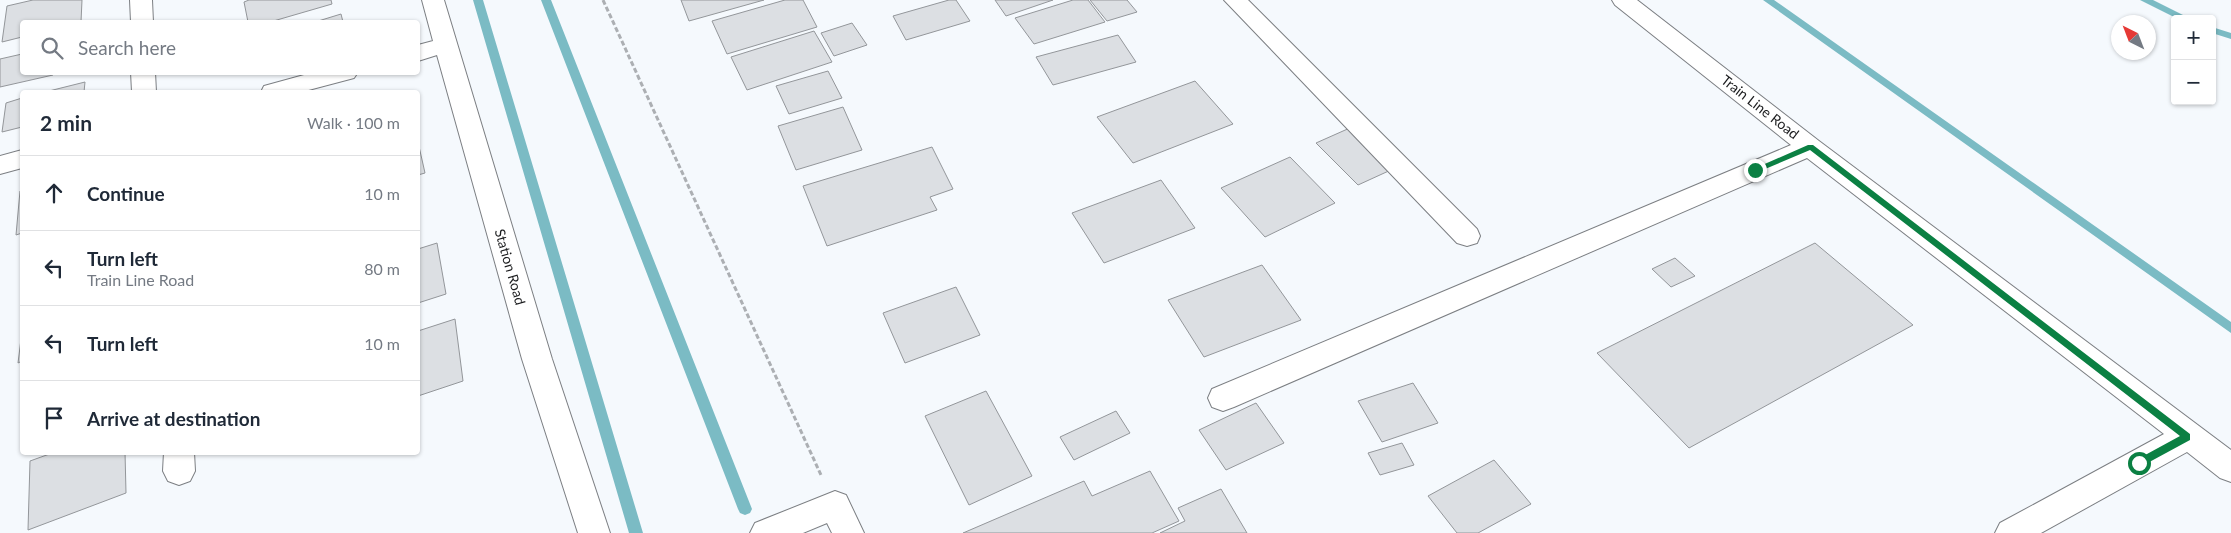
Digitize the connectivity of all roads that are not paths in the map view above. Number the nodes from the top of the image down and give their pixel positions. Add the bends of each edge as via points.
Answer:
1 (141, 0) edge
2 (433, 0) edge
3 (1235, 0) edge
4 (1623, 0) edge
5 (142, 20) edge
6 (446, 45) junction
7 (420, 52) edge
8 (143, 75) edge
9 (335, 75) edge
10 (144, 90) edge
11 (280, 90) edge
12 (1810, 147) junction
13 (20, 160) edge
14 (0, 165) edge
15 (1467, 236) dead end
16 (1223, 398) dead end
17 (2187, 437) junction
18 (2231, 468) edge
19 (842, 519) edge
20 (594, 533) edge
21 (766, 533) edge
22 (2011, 533) edge

1 - 5 street
2 - 6 street, Station Road
3 - 15 street
4 - 12 street, Train Line Road
6 - 7 street
6 - 20 street, Station Road via 537,359
8 - 10 street
9 - 11 street
12 - 16 street
12 - 17 street, Train Line Road
13 - 14 street
17 - 18 street, Train Line Road
17 - 22 street
19 - 21 street

